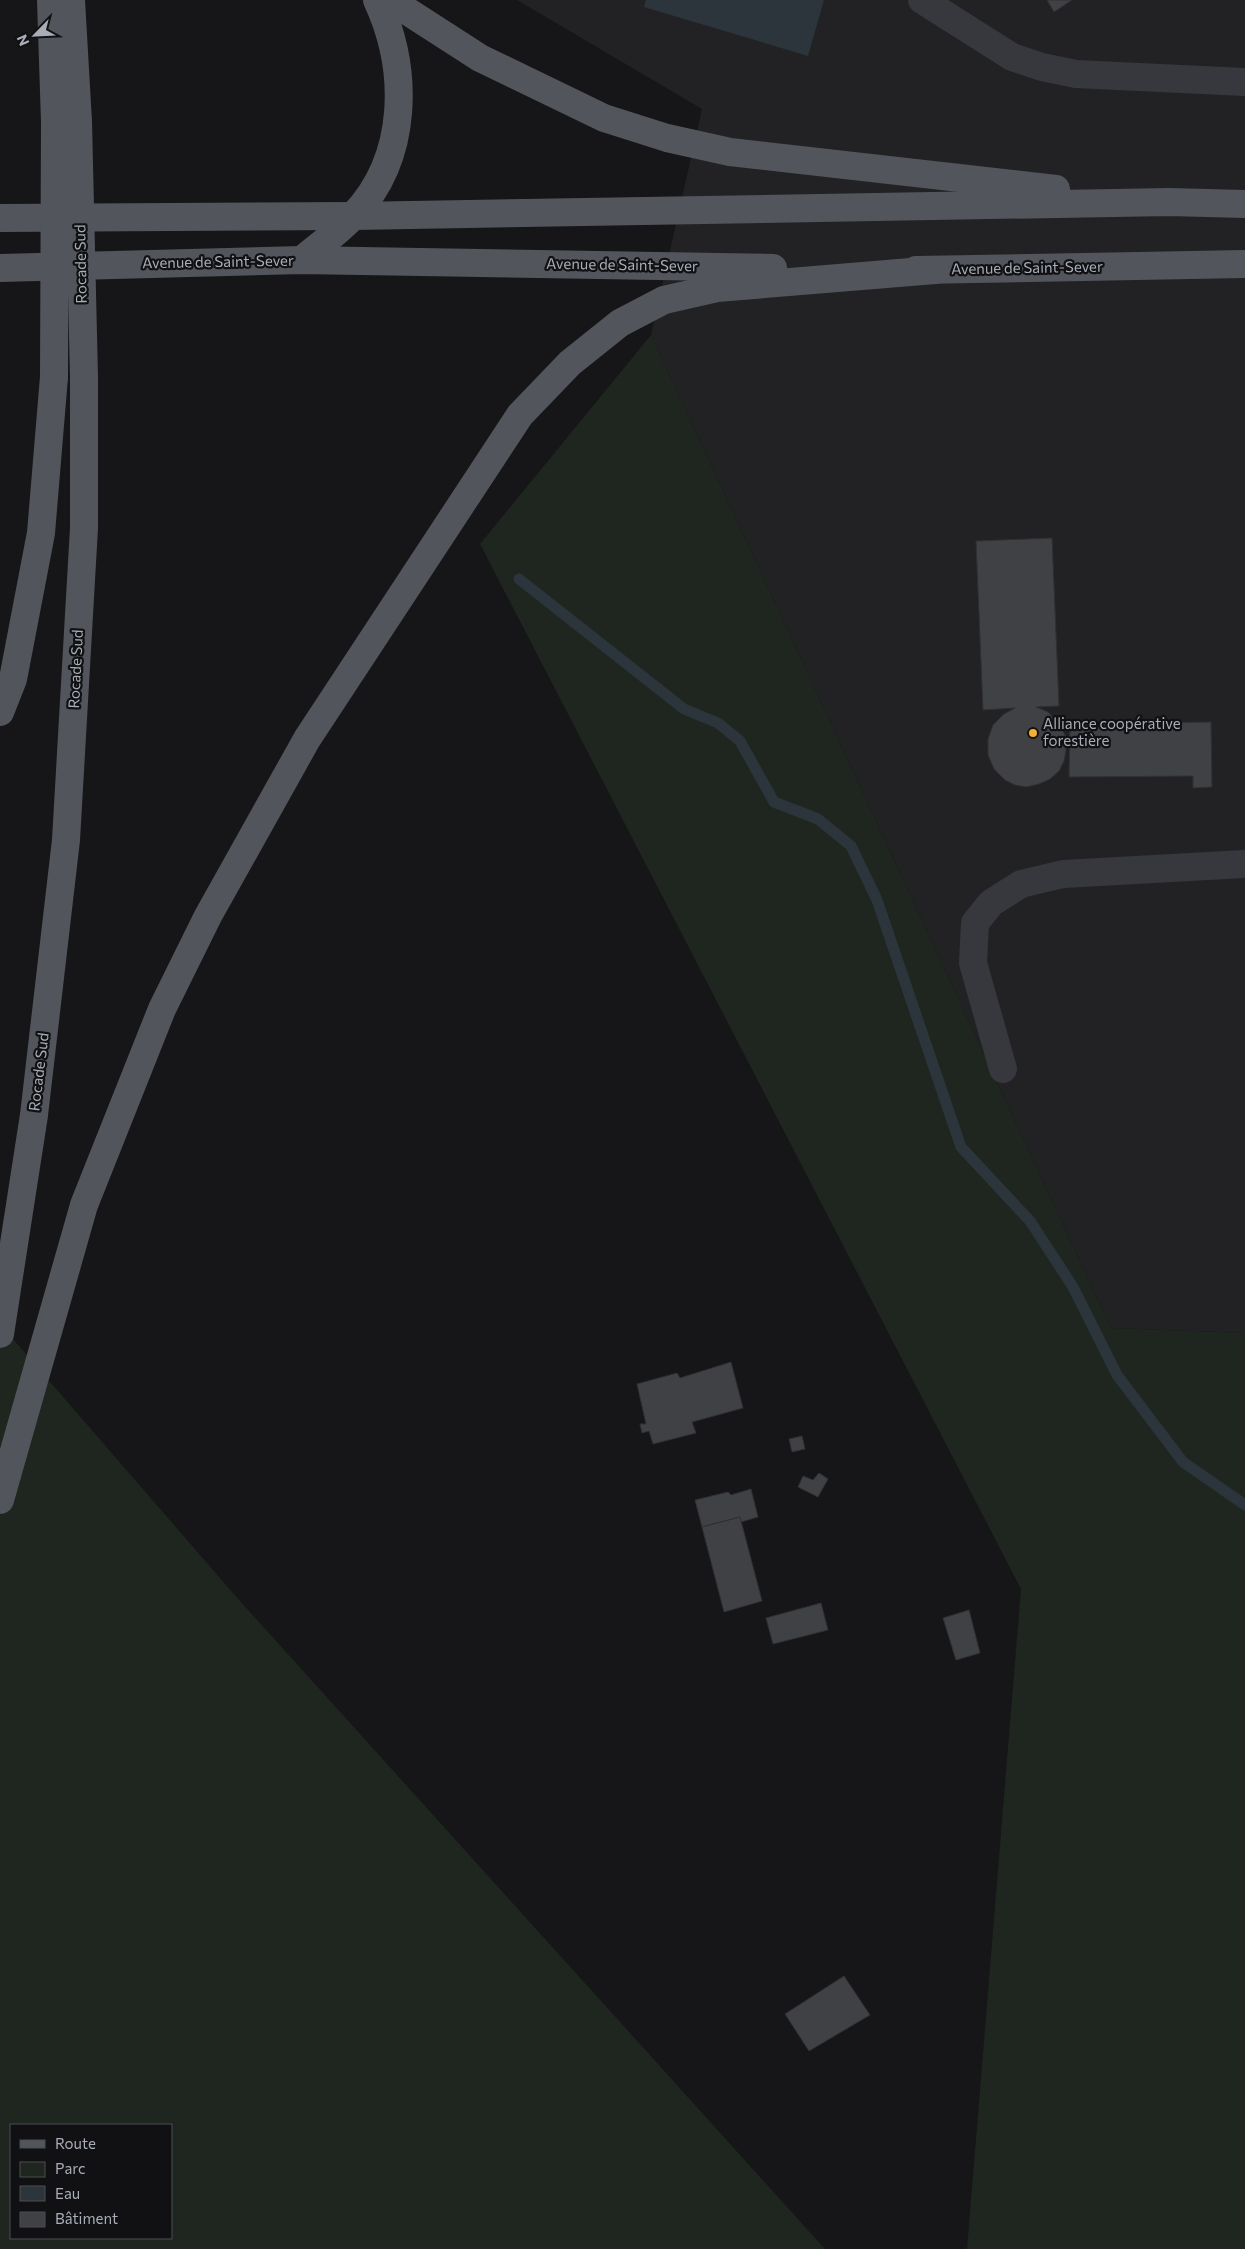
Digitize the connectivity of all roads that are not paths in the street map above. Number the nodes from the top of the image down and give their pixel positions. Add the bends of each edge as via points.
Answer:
1 (51, 0) edge
2 (71, 0) edge
3 (377, 0) edge
4 (390, 0) edge
5 (922, 0) edge
6 (1245, 82) edge
7 (66, 122) junction
8 (1169, 202) junction
9 (1245, 204) edge
10 (354, 216) junction
11 (0, 218) edge
12 (302, 260) junction
13 (1245, 264) edge
14 (0, 268) edge
15 (935, 270) junction
16 (0, 712) edge
17 (1245, 864) edge
18 (1004, 1069) dead end
19 (0, 1334) edge
20 (0, 1500) edge

1 - 7 main road
2 - 7 main road, Rocade Sud
3 - 10 main road via 385,17 400,86 397,129 383,174
4 - 8 main road via 480,58 604,118 667,138 730,152
5 - 6 lane via 1012,57 1042,67 1076,74
7 - 16 main road, bridge via 54,377 41,533 13,678
7 - 19 main road, Rocade Sud, bridge via 84,377 84,528 66,840 34,1115
8 - 9 main road
8 - 10 main road
10 - 11 main road
10 - 12 main road
12 - 14 main road, Avenue de Saint-Sever
12 - 15 main road, Avenue de Saint-Sever
13 - 15 main road, Avenue de Saint-Sever
15 - 20 main road via 718,288 664,300 620,323 570,363 520,415 307,739 208,916 162,1009 84,1205
17 - 18 lane via 1063,874 1020,884 991,903 975,923 973,963

